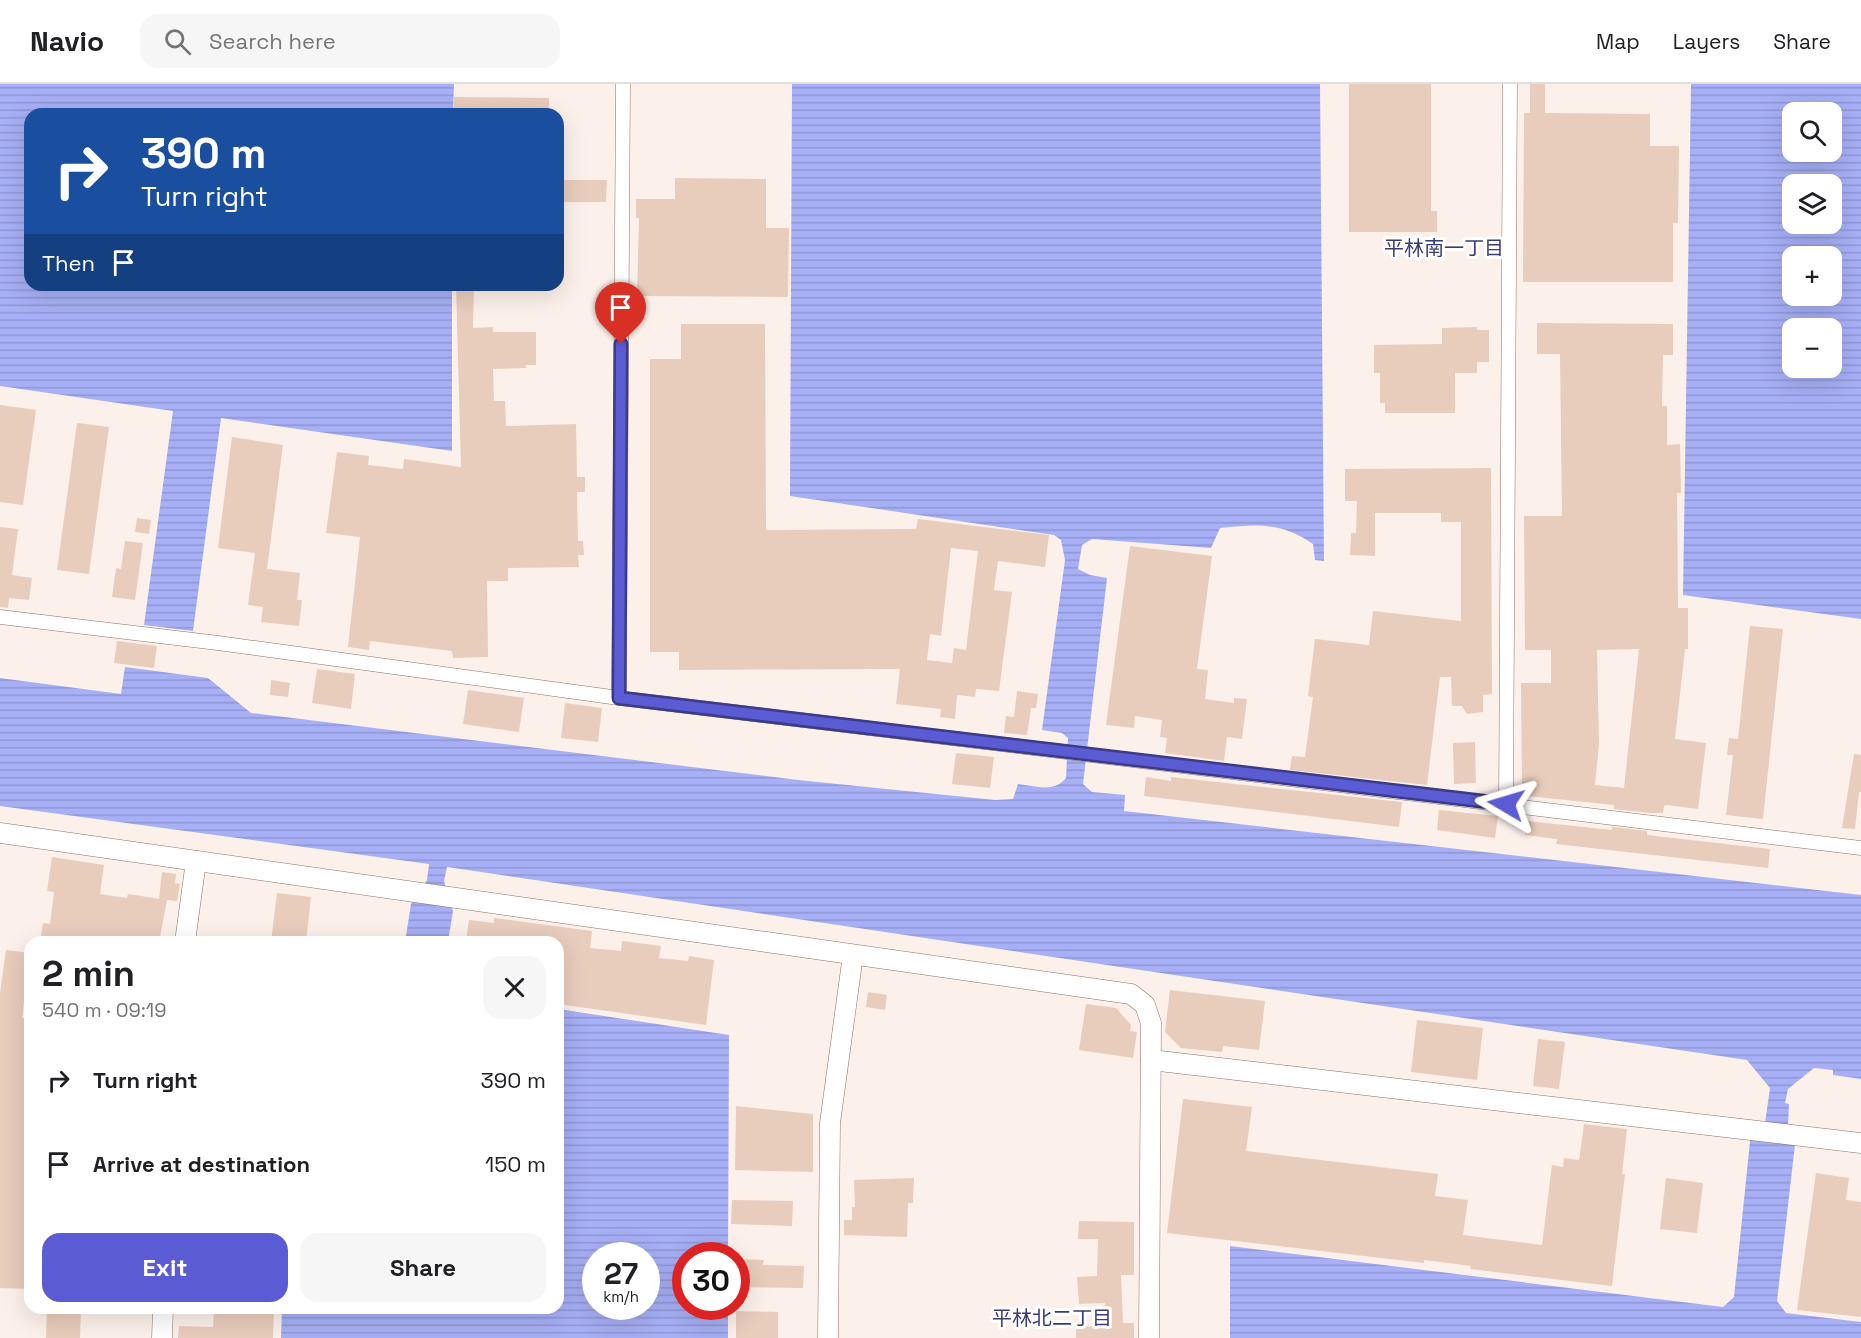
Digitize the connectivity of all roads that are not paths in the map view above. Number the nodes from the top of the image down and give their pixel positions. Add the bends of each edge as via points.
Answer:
1 (623, 84) edge
2 (1510, 84) edge
3 (0, 617) edge
4 (619, 698) junction
5 (1506, 804) junction
6 (0, 833) edge
7 (1861, 848) edge
8 (196, 861) junction
9 (186, 936) edge
10 (853, 955) junction
11 (1151, 1060) junction
12 (1861, 1143) edge
13 (163, 1314) edge
14 (162, 1338) edge
15 (828, 1338) edge
16 (1149, 1338) edge

1 - 4 street
2 - 5 street
3 - 4 street
4 - 5 street
5 - 7 street
6 - 8 street
8 - 9 street
8 - 10 street
10 - 11 street via 1131,994 1139,998 1149,1014
10 - 15 street via 830,1123
11 - 12 street
11 - 16 street
13 - 14 street

